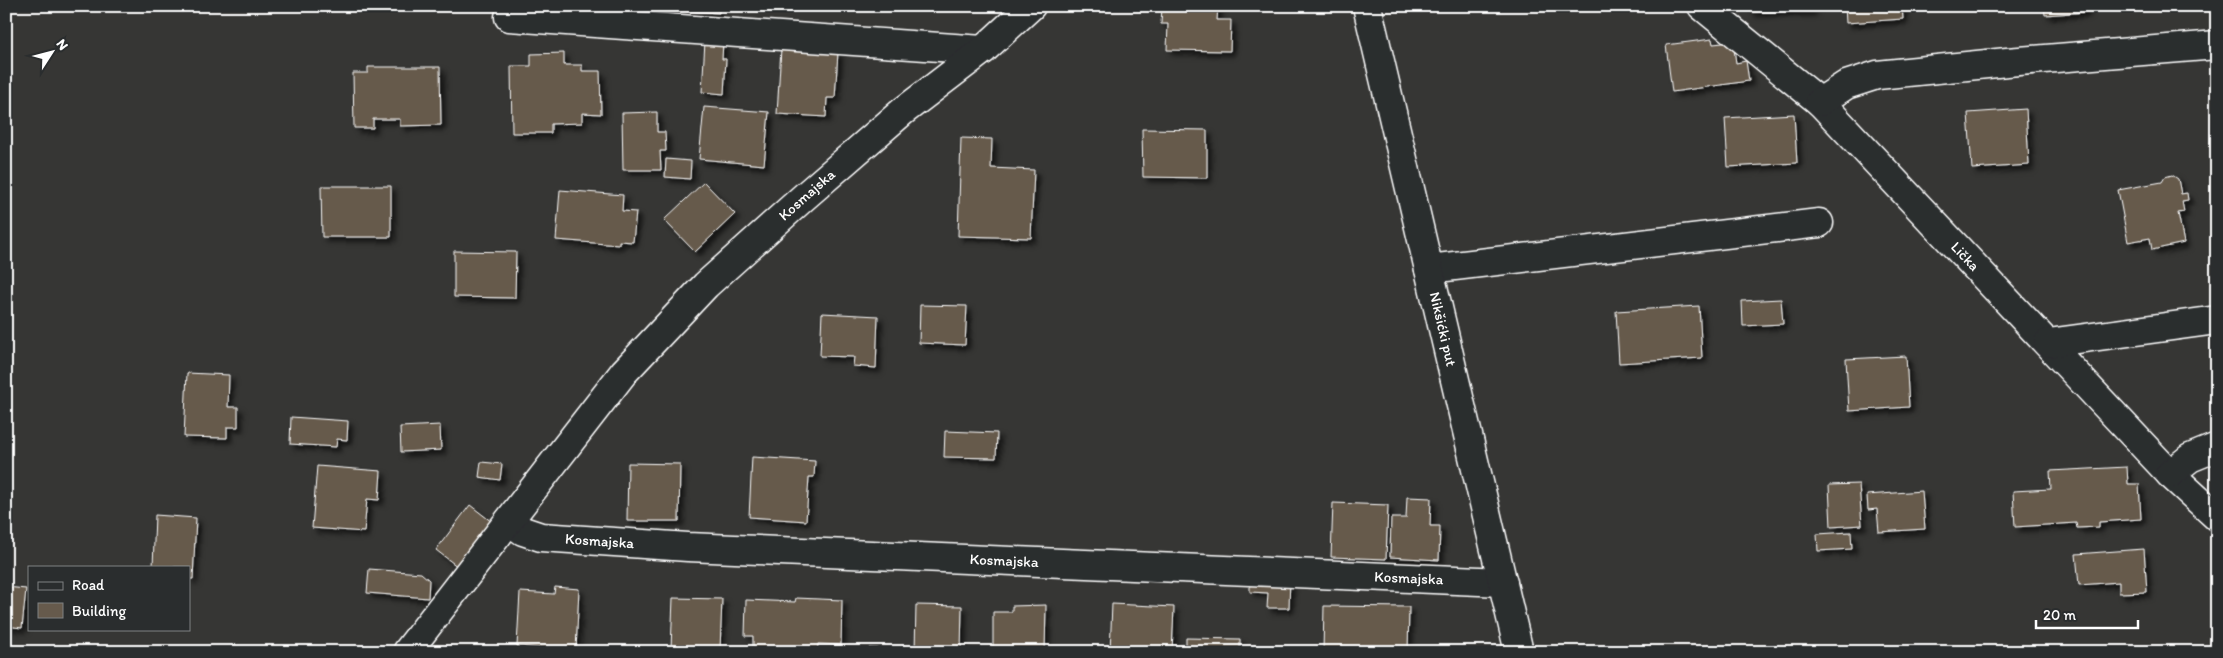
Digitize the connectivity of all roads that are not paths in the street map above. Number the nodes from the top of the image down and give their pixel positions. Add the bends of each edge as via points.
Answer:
1 (1031, 6) edge
2 (1367, 6) edge
3 (1702, 6) edge
4 (509, 17) dead end
5 (2217, 45) edge
6 (983, 50) junction
7 (1820, 102) junction
8 (1819, 223) dead end
9 (1429, 268) junction
10 (2217, 320) edge
11 (2048, 343) junction
12 (2217, 447) edge
13 (2170, 474) junction
14 (2217, 518) edge
15 (509, 522) junction
16 (1502, 582) junction
17 (407, 652) edge
18 (1520, 652) edge

1 - 6 street, Kosmajska
2 - 9 street, Nikšićki put
3 - 7 street, Lička
4 - 6 street
5 - 7 street via 1877,75 1846,85
6 - 15 street, Kosmajska via 895,119 706,285 624,372
7 - 11 street, Lička
8 - 9 street
9 - 16 street, Nikšićki put
10 - 11 street
11 - 13 street, Lička
12 - 13 street via 2190,458
13 - 14 street, Lička
15 - 16 street, Kosmajska via 541,537 688,547
15 - 17 street, Kosmajska
16 - 18 street, Nikšićki put

